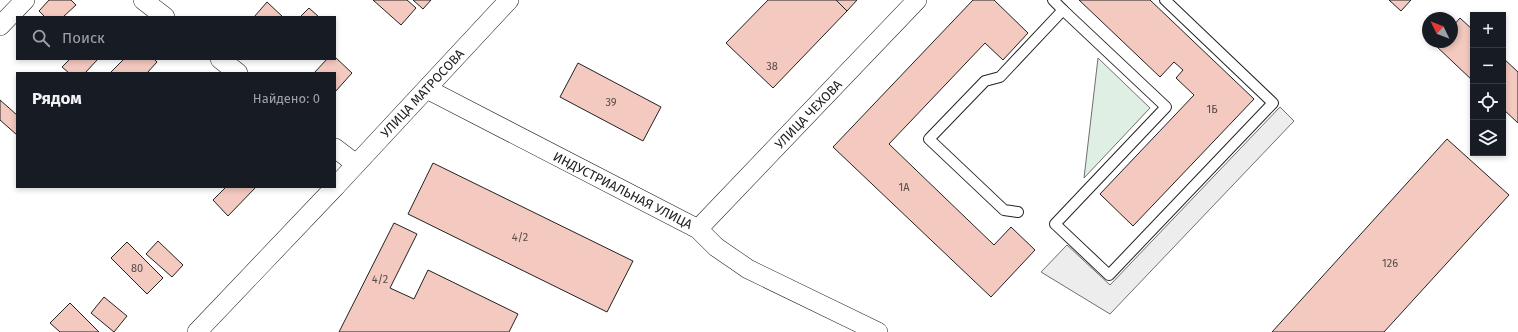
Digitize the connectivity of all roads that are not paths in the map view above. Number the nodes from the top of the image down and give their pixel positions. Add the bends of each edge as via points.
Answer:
1 (25, 0) edge
2 (143, 0) edge
3 (509, 0) edge
4 (917, 0) edge
5 (1053, 0) edge
6 (1165, 0) edge
7 (1064, 10) junction
8 (164, 16) edge
9 (0, 26) edge
10 (221, 60) edge
11 (237, 72) edge
12 (427, 89) junction
13 (336, 149) edge
14 (356, 164) junction
15 (336, 186) edge
16 (334, 188) edge
17 (1018, 212) dead end
18 (698, 229) junction
19 (197, 332) edge
20 (878, 332) edge

1 - 9 street
2 - 8 street
3 - 12 street, УЛИЦА МАТРОСОВА
4 - 18 street, УЛИЦА ЧЕХОВА
5 - 7 lane
6 - 7 lane via 1273,103 1109,275 1055,224 1166,107
7 - 17 lane via 1000,77 985,81 930,139 1004,210
10 - 11 street
12 - 14 street, УЛИЦА МАТРОСОВА
12 - 18 street, ИНДУСТРИАЛЬНАЯ УЛИЦА
13 - 14 street
14 - 15 street, УЛИЦА МАТРОСОВА
16 - 19 street, УЛИЦА МАТРОСОВА
18 - 20 street, ИНДУСТРИАЛЬНАЯ УЛИЦА via 716,247 748,269

